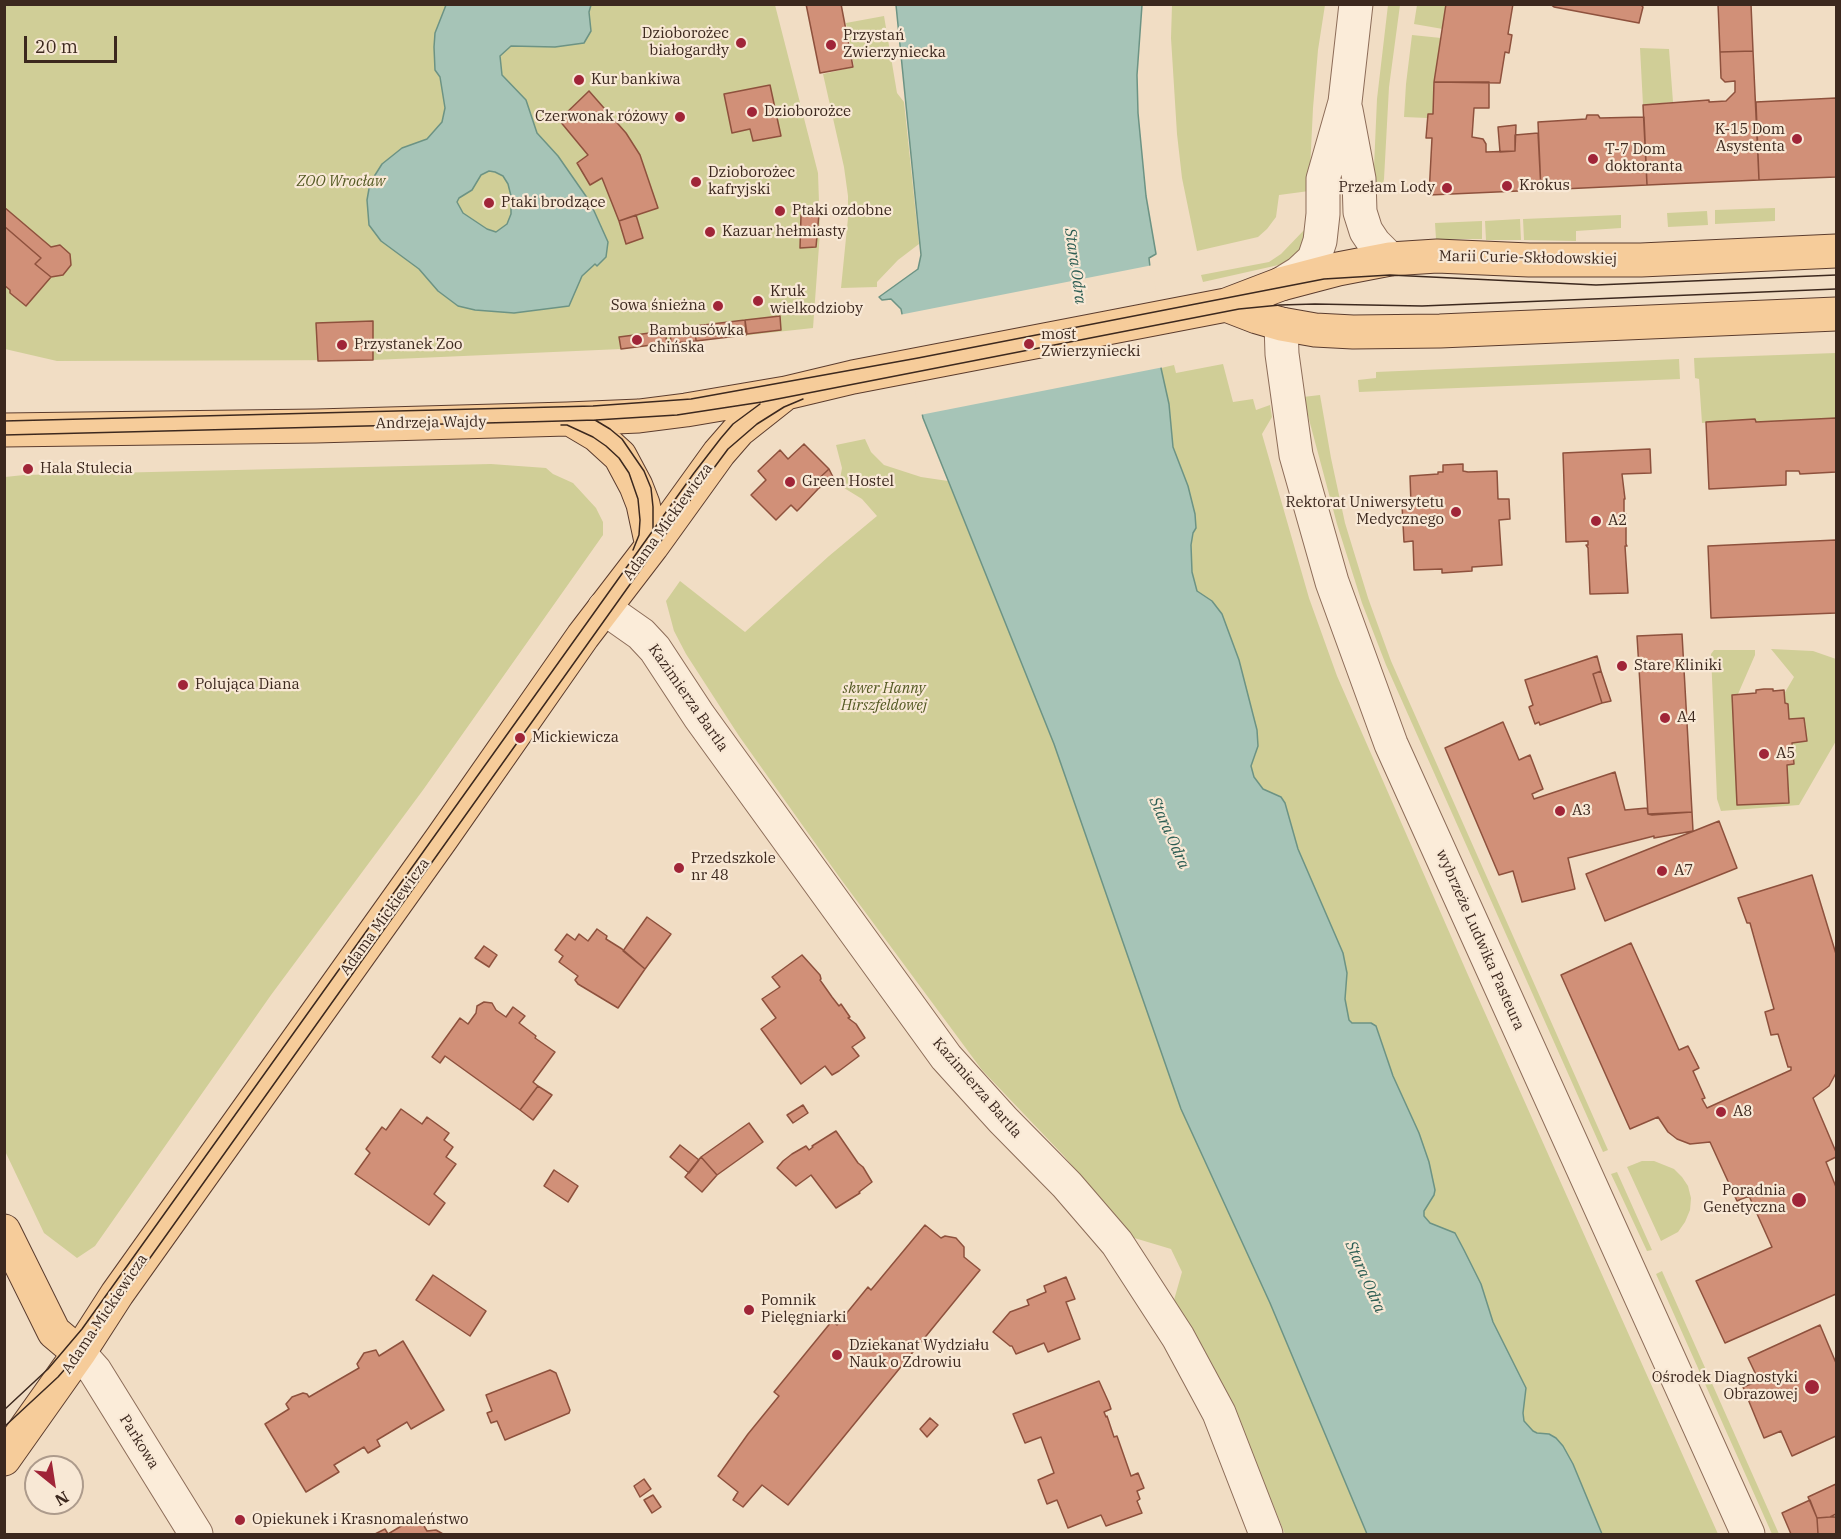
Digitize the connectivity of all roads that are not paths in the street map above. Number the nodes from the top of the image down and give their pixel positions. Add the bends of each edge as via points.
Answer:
1 (1356, 4) edge
2 (1345, 102) junction
3 (1836, 251) edge
4 (1390, 259) junction
5 (1281, 284) junction
6 (1217, 306) junction
7 (1836, 314) edge
8 (1281, 324) junction
9 (786, 393) junction
10 (570, 419) junction
11 (4, 430) edge
12 (652, 546) junction
13 (604, 608) junction
14 (4, 1232) edge
15 (80, 1353) junction
16 (4, 1459) edge
17 (196, 1534) edge
18 (1266, 1534) edge
19 (1748, 1534) edge

1 - 2 street
2 - 4 street via 1359,179 1360,212 1366,231
2 - 5 street via 1323,179 1320,241 1314,259
3 - 4 main road, Marii Curie-Skłodowskiej via 1641,260 1437,256
4 - 5 main road, Marii Curie-Skłodowskiej
5 - 6 main road, Marii Curie-Skłodowskiej
6 - 8 main road
6 - 9 main road, Andrzeja Wajdy
7 - 8 main road via 1418,332 1315,330
8 - 19 street, wybrzeże Ludwika Pasteura via 1296,454 1332,582 1391,744
9 - 10 main road, Andrzeja Wajdy via 662,413
9 - 12 main road, Adama Mickiewicza via 726,444
10 - 11 main road, Andrzeja Wajdy
10 - 12 main road via 597,435 620,456 643,504
12 - 13 main road, Adama Mickiewicza
13 - 15 main road, Adama Mickiewicza via 117,1294
13 - 18 street, Kazimierza Bartla via 655,649 699,716 946,1057 1117,1244 1178,1337 1219,1413
14 - 15 main road via 54,1332
15 - 16 main road, Adama Mickiewicza
15 - 17 street, Parkowa

